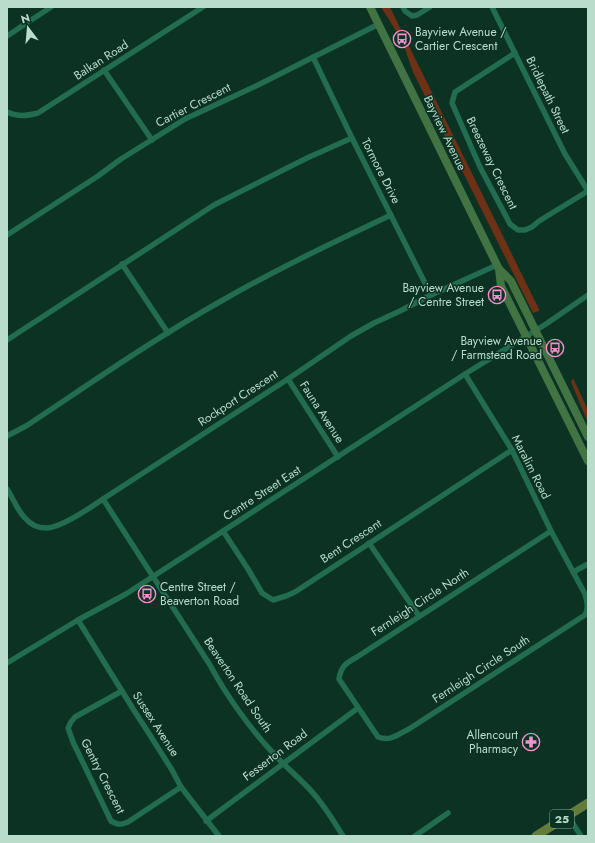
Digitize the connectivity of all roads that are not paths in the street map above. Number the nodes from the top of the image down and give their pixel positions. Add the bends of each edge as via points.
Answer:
1 (51, 7) edge
2 (203, 7) edge
3 (370, 7) edge
4 (403, 7) edge
5 (430, 7) edge
6 (492, 7) edge
7 (379, 24) junction
8 (7, 36) edge
9 (515, 54) junction
10 (313, 57) junction
11 (104, 70) junction
12 (7, 112) edge
13 (352, 138) junction
14 (152, 140) junction
15 (588, 191) edge
16 (391, 215) junction
17 (7, 235) edge
18 (122, 264) junction
19 (498, 267) junction
20 (431, 295) junction
21 (588, 295) edge
22 (536, 330) junction
23 (168, 333) junction
24 (526, 337) junction
25 (7, 340) edge
26 (465, 374) junction
27 (288, 379) junction
28 (7, 436) edge
29 (588, 437) edge
30 (512, 450) junction
31 (338, 457) junction
32 (588, 461) edge
33 (7, 489) edge
34 (103, 499) junction
35 (223, 531) junction
36 (551, 531) junction
37 (369, 543) junction
38 (588, 564) edge
39 (573, 572) junction
40 (152, 576) junction
41 (419, 616) junction
42 (78, 620) junction
43 (7, 663) edge
44 (122, 692) junction
45 (358, 708) junction
46 (283, 763) junction
47 (181, 787) junction
48 (588, 803) edge
49 (448, 813) dead end
50 (568, 816) junction
51 (206, 821) junction
52 (219, 836) edge
53 (343, 836) edge
54 (415, 836) edge
55 (536, 836) edge
56 (581, 836) edge

1 - 8 street
2 - 11 street, Balkan Road
3 - 7 main road, Bayview Avenue
4 - 5 street via 412,16
6 - 9 street, Bridlepath Street
7 - 10 street, Cartier Crescent
7 - 19 main road, Bayview Avenue
9 - 15 street, Bridlepath Street via 564,154
9 - 15 street, Breezeway Crescent via 455,92 452,103 504,214 514,228 525,230
10 - 13 street, Tormore Drive
10 - 14 street, Cartier Crescent via 185,119
11 - 12 street, Balkan Road via 38,113 19,116
11 - 14 street
13 - 16 street, Tormore Drive
13 - 18 street via 224,199
14 - 17 street, Cartier Crescent
16 - 20 street, Tormore Drive
16 - 23 street via 240,290
18 - 23 street
18 - 25 street
19 - 20 street, Rockport Crescent
19 - 22 main road, Bayview Avenue via 511,281
19 - 24 main road, Bayview Avenue via 501,286
20 - 27 street, Rockport Crescent via 351,336
21 - 22 street, Centre Street East
22 - 24 street, Centre Street East
22 - 29 main road, Bayview Avenue
23 - 28 street
24 - 26 street, Centre Street East
24 - 32 main road, Bayview Avenue
26 - 30 street, Maralim Road
26 - 31 street, Centre Street East
27 - 31 street, Fauna Avenue
27 - 34 street, Rockport Crescent
30 - 36 street, Maralim Road
30 - 37 street, Bent Crescent
31 - 35 street, Centre Street East
33 - 34 street, Rockport Crescent via 24,517 34,525 46,528 54,527 81,514
34 - 40 street, Beaverton Road South
35 - 37 street, Bent Crescent via 262,593 273,600 295,592
35 - 40 street, Centre Street East
36 - 39 street, Maralim Road
36 - 41 street, Fernleigh Circle North
37 - 41 street
38 - 39 street
39 - 45 street, Fernleigh Circle South via 585,594 585,615 409,729 385,740 378,737
40 - 42 street, Centre Street East via 126,594
40 - 46 street, Beaverton Road South via 232,700 254,731
41 - 45 street, Fernleigh Circle North via 345,663 339,679
42 - 43 street, Centre Street East
42 - 44 street, Sussex Avenue
44 - 47 street, Sussex Avenue
44 - 47 street, Gentry Crescent via 75,717 68,728 111,821 122,825
45 - 46 street, Fesserton Road
46 - 51 street, Fesserton Road
46 - 53 street, Beaverton Road South via 321,802
47 - 51 street, Sussex Avenue
48 - 50 main road, 25
49 - 54 street
50 - 55 main road, 25
50 - 56 street
51 - 52 street, Sussex Avenue

